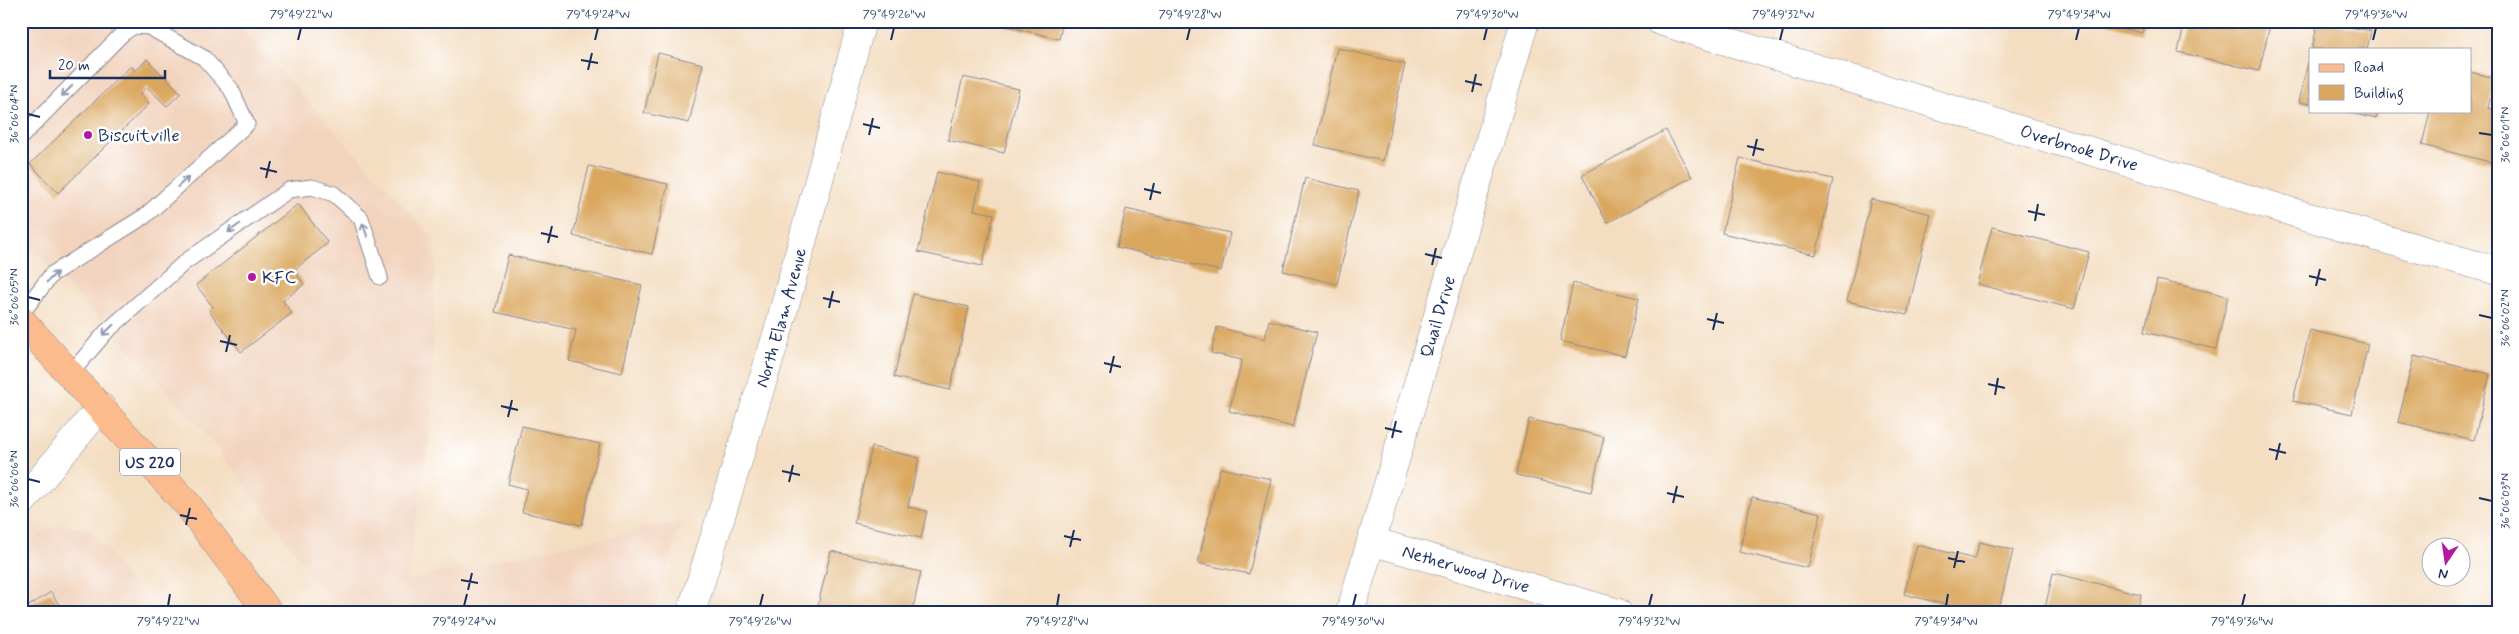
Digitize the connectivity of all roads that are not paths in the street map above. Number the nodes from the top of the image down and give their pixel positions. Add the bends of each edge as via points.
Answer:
1 (862, 21) edge
2 (1525, 21) edge
3 (1660, 21) edge
4 (21, 137) edge
5 (2498, 272) edge
6 (380, 277) dead end
7 (21, 314) edge
8 (21, 320) edge
9 (71, 373) junction
10 (101, 406) junction
11 (21, 503) edge
12 (1371, 541) junction
13 (269, 613) edge
14 (691, 613) edge
15 (1350, 613) edge
16 (1618, 613) edge

1 - 14 street, North Elam Avenue via 778,332
2 - 12 street, Quail Drive
3 - 5 street, Overbrook Drive
7 -> 4 lane via 52,274 145,216 247,124 231,89 204,58 150,27 134,26 122,34
6 -> 9 lane via 361,218 334,194 312,187 289,190 185,262 106,332
8 - 9 main road, US 220
9 - 10 main road, US 220
10 - 11 street
10 - 13 main road, US 220 via 188,505
12 - 15 street, Quail Drive
12 - 16 street, Netherwood Drive

